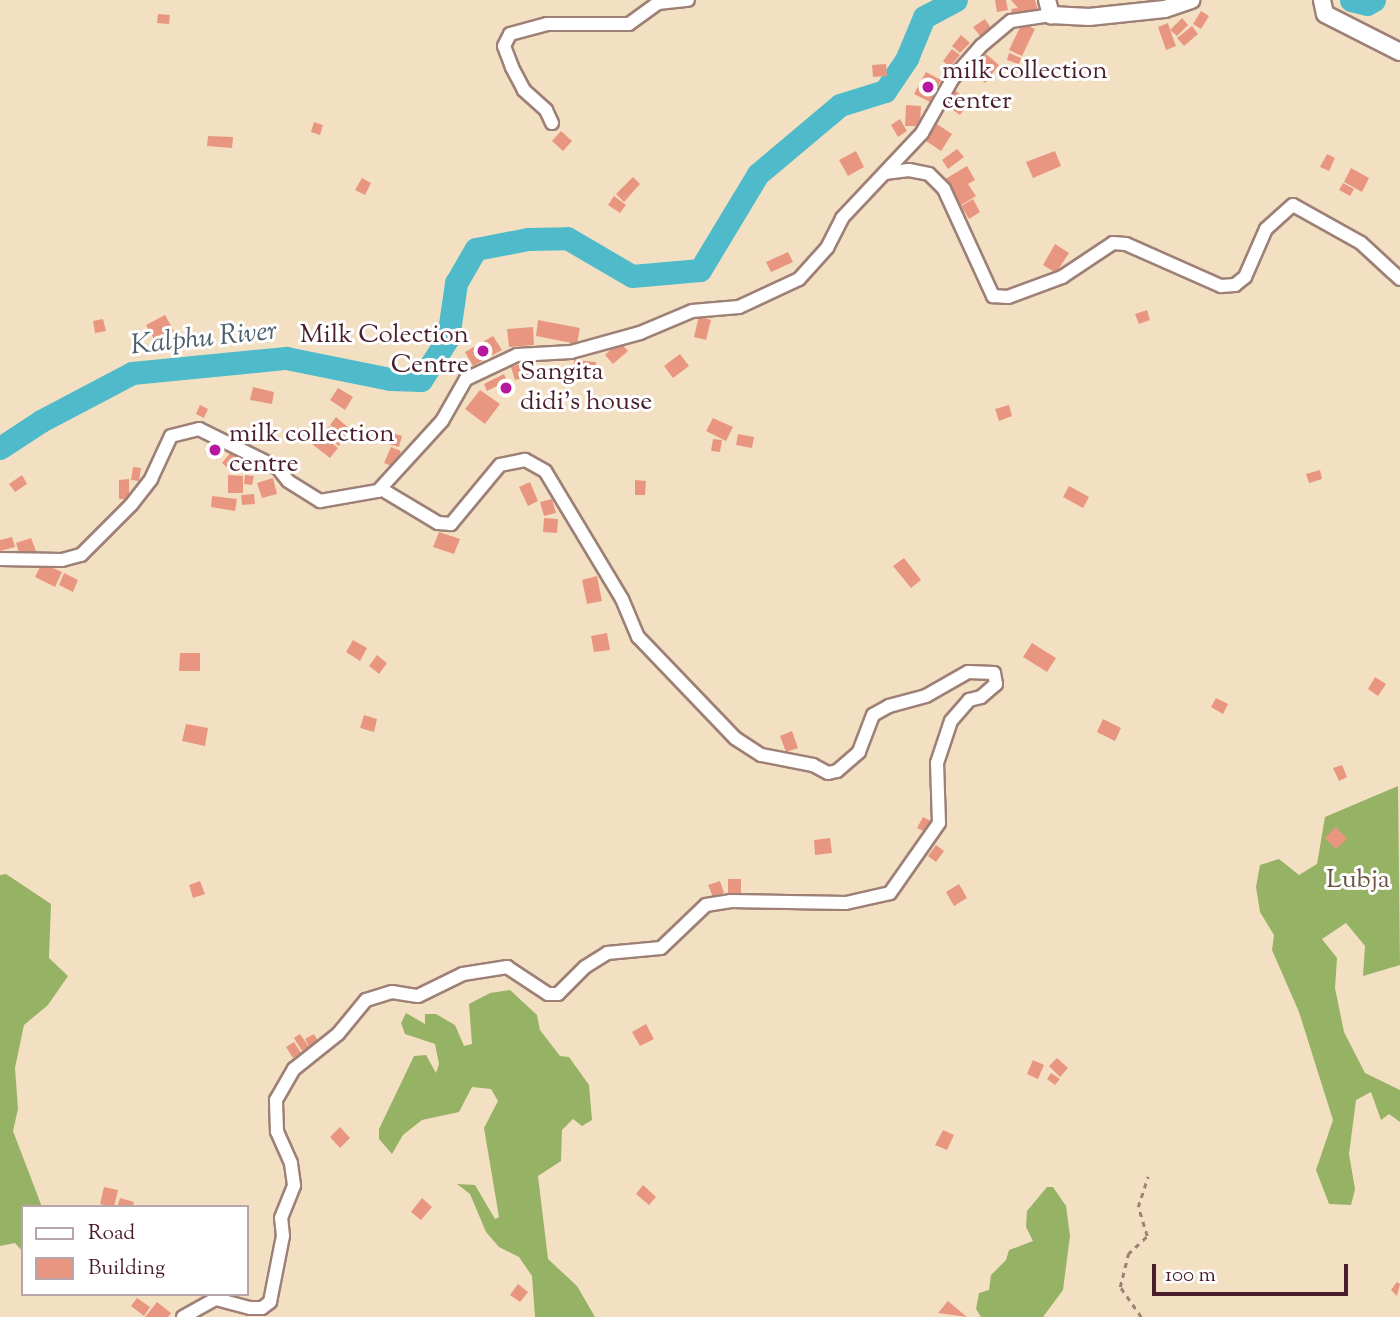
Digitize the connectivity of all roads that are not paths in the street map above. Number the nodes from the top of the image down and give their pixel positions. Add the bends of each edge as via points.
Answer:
1 (688, 0) edge
2 (1191, 0) edge
3 (1322, 0) edge
4 (1049, 7) edge
5 (1400, 52) edge
6 (552, 123) dead end
7 (885, 173) junction
8 (1400, 279) edge
9 (383, 489) junction
10 (0, 559) edge
11 (183, 1317) edge

1 - 6 street via 658,3 629,24 547,24 510,34 504,46 512,66 524,90 546,110
2 - 4 street via 1120,15
3 - 5 street via 1325,14
4 - 7 street via 1011,21 981,46 953,78 922,133
7 - 8 street via 909,170 929,174 944,189 993,296 1008,297 1062,277 1113,243 1126,244 1221,286 1235,285 1245,277 1266,229 1293,205 1361,243
7 - 9 street via 842,218 827,248 799,279 739,307 692,311 640,333 571,352 517,355 466,379 442,421
9 - 10 street via 320,501 288,481 278,468 199,429 171,436 151,479 81,555 62,560
9 - 11 street via 411,510 451,524 500,465 525,460 545,471 622,599 638,637 735,738 771,758 813,765 828,773 837,771 859,752 873,715 889,705 926,696 968,672 994,674 996,684 981,697 969,700 951,721 937,763 939,822 890,893 846,903 730,901 706,905 661,948 607,953 558,994 548,994 507,967 463,974 418,996 392,992 366,1000 338,1034 295,1069 276,1100 277,1131 291,1163 294,1185 281,1218 283,1236 270,1302 250,1308 216,1298

